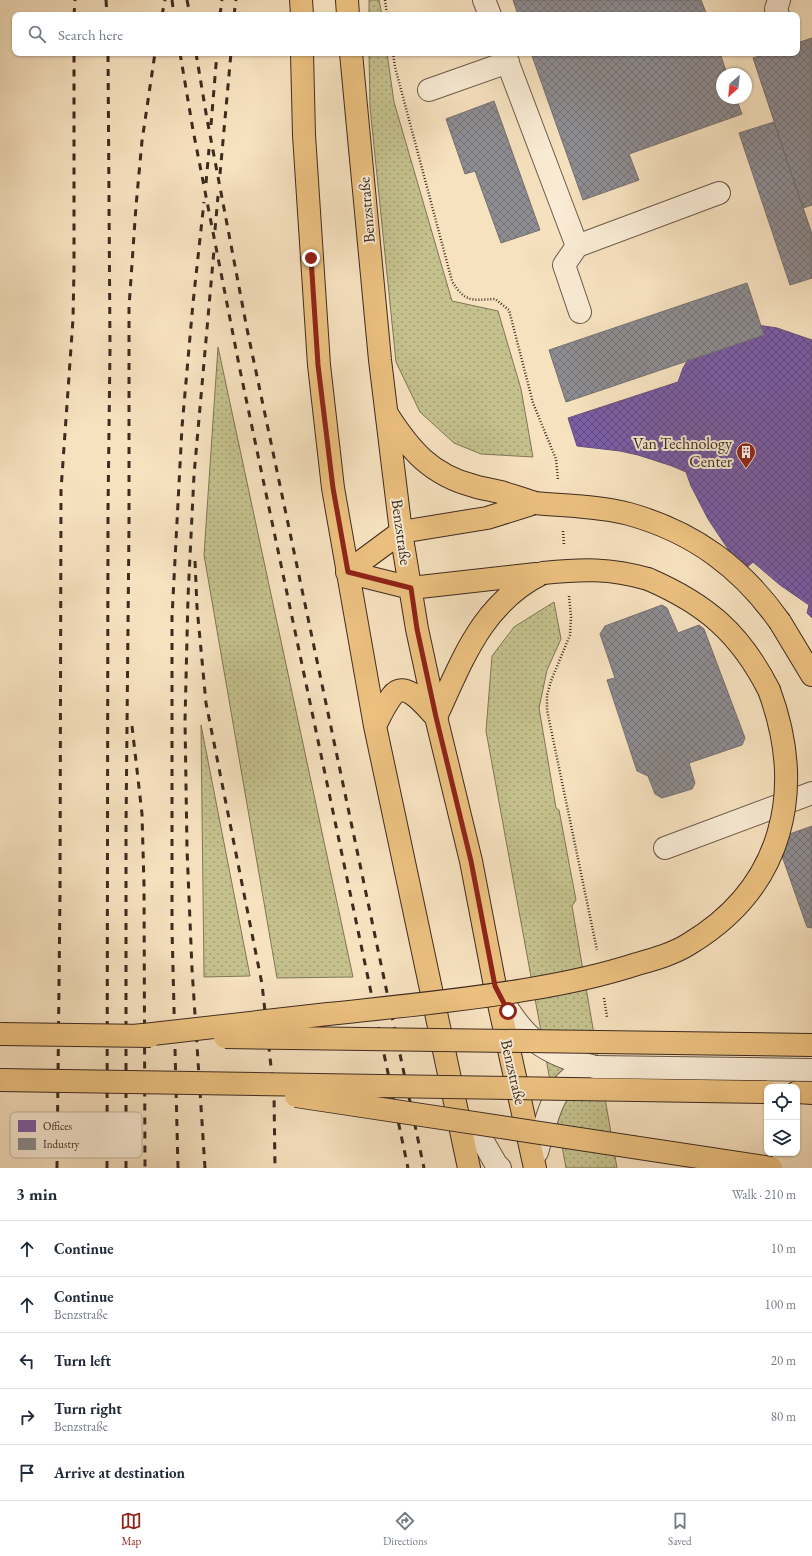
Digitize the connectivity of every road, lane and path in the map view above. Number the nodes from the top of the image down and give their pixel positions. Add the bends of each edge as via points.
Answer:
1 (302, 0) edge
2 (347, 0) edge
3 (385, 0) edge
4 (484, 0) edge
5 (778, 0) edge
6 (302, 12) edge
7 (348, 12) edge
8 (387, 12) edge
9 (489, 12) edge
10 (777, 12) edge
11 (302, 56) edge
12 (351, 56) edge
13 (506, 58) edge
14 (429, 90) dead end
15 (720, 193) dead end
16 (577, 246) junction
17 (580, 312) dead end
18 (387, 414) junction
19 (535, 503) junction
20 (401, 532) junction
21 (348, 572) junction
22 (543, 573) junction
23 (411, 588) junction
24 (812, 675) edge
25 (436, 717) junction
26 (375, 726) junction
27 (812, 793) edge
28 (665, 848) dead end
29 (495, 986) junction
30 (0, 1034) edge
31 (136, 1036) junction
32 (812, 1045) edge
33 (595, 1067) junction
34 (812, 1070) edge
35 (0, 1080) edge
36 (216, 1083) junction
37 (764, 1092) edge
38 (800, 1092) edge
39 (812, 1093) edge
40 (457, 1115) junction
41 (533, 1166) edge
42 (469, 1168) edge
43 (500, 1168) edge
44 (771, 1168) edge

1 - 6 main road
2 - 7 main road
3 - 8 path
4 - 9 street
5 - 10 street
11 - 21 main road via 304,135 318,365 333,488
12 - 18 main road, Benzstraße
13 - 14 street
13 - 16 street
15 - 16 street
16 - 17 street via 564,265
18 - 19 main road via 412,449 441,473 474,486
18 - 20 main road, Benzstraße
19 - 20 main road via 487,518
19 - 24 main road, bridge via 629,514 667,527 698,542 758,592 780,622
20 - 21 main road
20 - 23 main road, Benzstraße
21 - 23 main road
21 - 26 main road
22 - 23 main road
22 - 25 main road via 520,586 488,618 465,656
22 - 31 main road, bridge via 595,569 648,579 691,601 724,626 750,655 769,690 777,712 786,759 787,784 775,845 765,866 741,901 698,939 671,954 613,972 554,985 462,1000
23 - 25 main road, Benzstraße
25 - 26 main road via 414,695 402,689 392,695
25 - 29 main road, Benzstraße via 471,861
26 - 40 main road
27 - 28 street
29 - 33 street via 508,1011 534,1042 557,1055
29 - 41 main road, Benzstraße
30 - 31 main road, bridge
31 - 32 main road, bridge
33 - 34 street, bridge
33 - 41 street via 577,1074 555,1098 548,1111
35 - 36 main road, bridge
36 - 37 main road, bridge
36 - 44 main road, bridge
38 - 39 main road
40 - 42 main road
40 - 43 street via 481,1138

